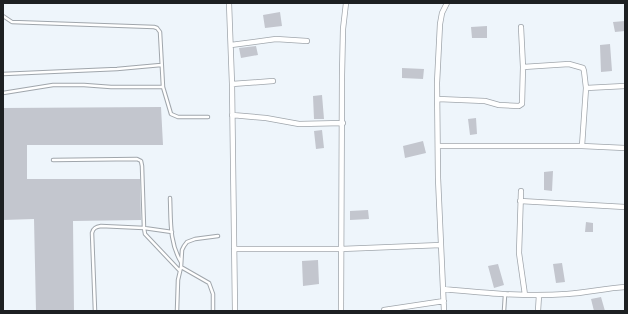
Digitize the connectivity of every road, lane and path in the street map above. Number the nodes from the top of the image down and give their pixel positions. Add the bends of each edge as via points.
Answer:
1 (229, 3) edge
2 (346, 3) edge
3 (447, 3) edge
4 (3, 16) edge
5 (521, 27) dead end
6 (307, 41) dead end
7 (230, 45) junction
8 (161, 65) junction
9 (523, 67) junction
10 (3, 74) edge
11 (273, 81) dead end
12 (232, 84) junction
13 (625, 86) edge
14 (163, 87) junction
15 (586, 88) junction
16 (3, 93) edge
17 (438, 99) junction
18 (232, 115) junction
19 (208, 117) dead end
20 (343, 123) junction
21 (438, 146) junction
22 (582, 146) junction
23 (625, 148) edge
24 (53, 160) dead end
25 (521, 191) dead end
26 (170, 198) dead end
27 (520, 201) junction
28 (625, 207) edge
29 (144, 228) junction
30 (172, 232) junction
31 (218, 236) dead end
32 (442, 244) junction
33 (234, 249) junction
34 (341, 249) junction
35 (181, 262) junction
36 (181, 267) junction
37 (180, 271) junction
38 (625, 287) edge
39 (444, 289) junction
40 (505, 294) junction
41 (525, 295) junction
42 (539, 295) junction
43 (444, 301) junction
44 (384, 310) dead end
45 (95, 311) edge
46 (177, 311) edge
47 (213, 311) edge
48 (235, 311) edge
49 (341, 311) edge
50 (444, 311) edge
51 (504, 311) edge
52 (538, 311) edge

1 - 7 street
2 - 20 street via 343,37
3 - 17 street via 440,24
4 - 8 lane via 12,22 154,27 160,32
5 - 9 street
6 - 7 street via 276,39
7 - 12 street
8 - 10 lane
8 - 14 lane
9 - 15 street via 569,64 583,68
9 - 17 street via 523,102 519,106 485,101
11 - 12 street
12 - 18 street
13 - 15 street
14 - 16 lane via 53,85
14 - 19 lane via 171,114 178,117
15 - 22 street
17 - 21 street
18 - 20 street via 299,124
18 - 33 street
20 - 34 street
21 - 22 street
21 - 32 street
22 - 23 street
24 - 29 lane via 140,161
25 - 27 street
26 - 30 lane
27 - 28 street
27 - 41 street via 519,253
29 - 30 lane
29 - 37 lane via 148,238
29 - 45 lane via 101,226 93,230
30 - 35 lane via 173,247
31 - 35 lane via 187,242 182,250
32 - 34 street
32 - 39 street
33 - 34 street
33 - 48 street
34 - 49 street
35 - 36 lane
36 - 37 lane
36 - 47 lane via 209,283 213,294
37 - 46 lane
38 - 42 street
39 - 40 street
39 - 43 street
40 - 41 street
40 - 51 lane
41 - 42 street
42 - 52 street
43 - 44 street
43 - 50 street

